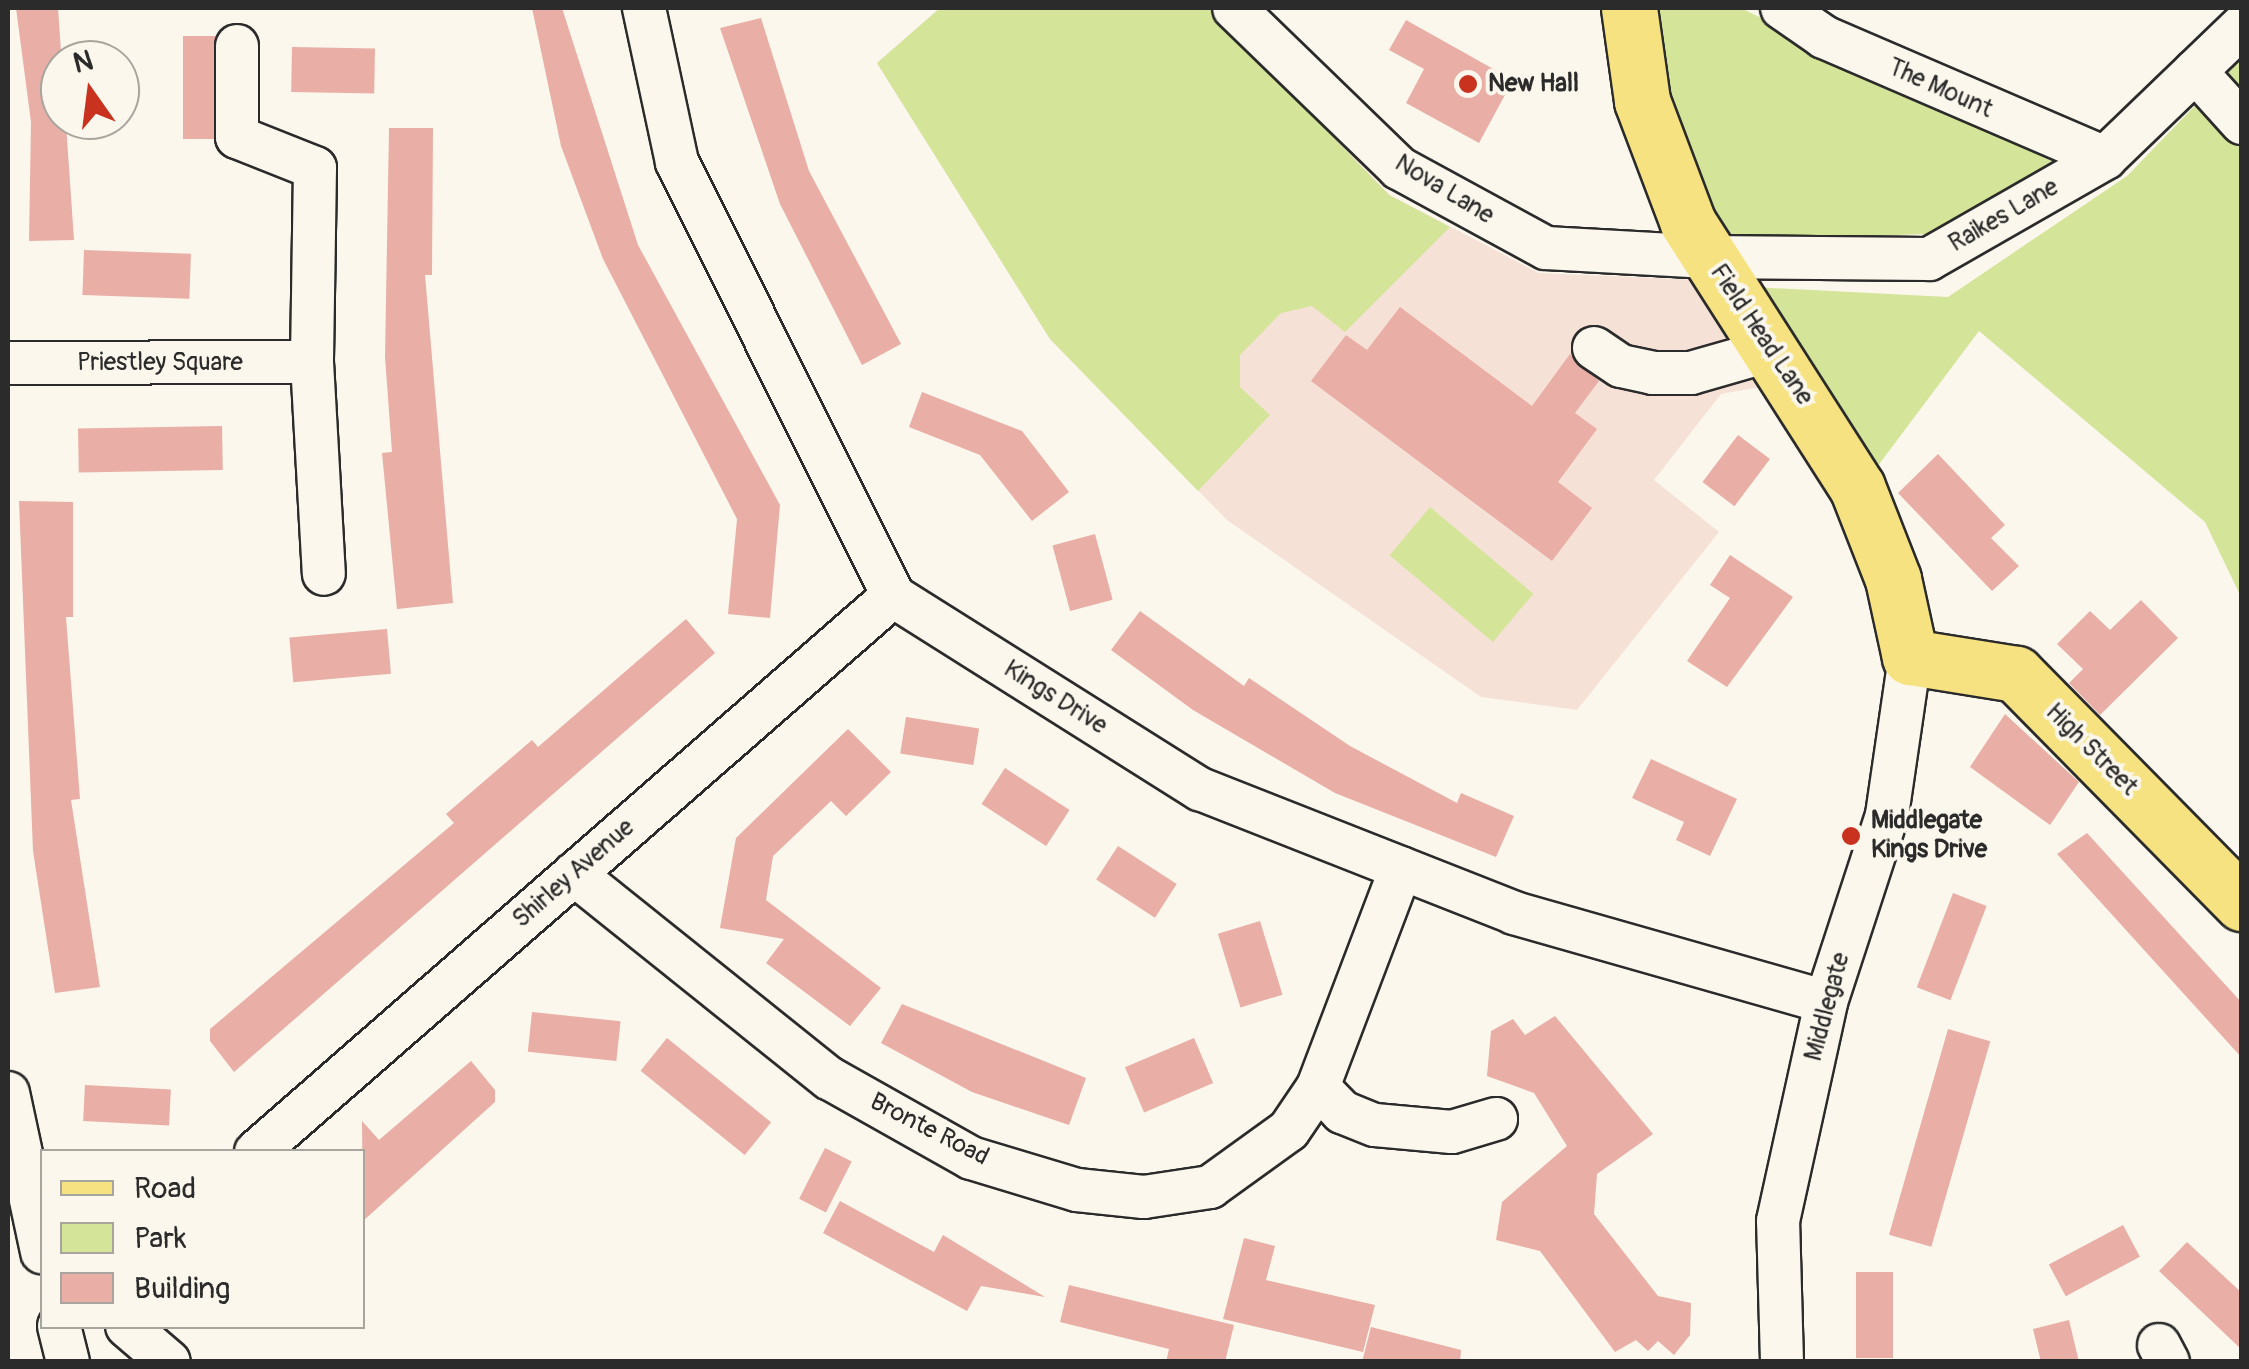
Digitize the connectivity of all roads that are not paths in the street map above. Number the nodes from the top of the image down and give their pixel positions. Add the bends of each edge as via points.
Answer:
1 (644, 8) edge
2 (1234, 8) edge
3 (1629, 8) edge
4 (1782, 8) edge
5 (2242, 26) edge
6 (237, 46) dead end
7 (2195, 71) junction
8 (2242, 122) edge
9 (2105, 158) junction
10 (1708, 257) junction
11 (1594, 348) dead end
12 (1771, 350) junction
13 (312, 362) junction
14 (8, 363) edge
15 (324, 574) dead end
16 (893, 596) junction
17 (1910, 657) junction
18 (1401, 868) junction
19 (574, 874) junction
20 (2242, 903) edge
21 (1826, 1002) junction
22 (1318, 1088) junction
23 (8, 1093) edge
24 (1496, 1119) dead end
25 (259, 1149) edge
26 (40, 1243) edge
27 (60, 1329) edge
28 (130, 1329) edge
29 (68, 1362) edge
30 (169, 1362) edge
31 (1782, 1362) edge

1 - 16 street via 677,162
2 - 10 street, Nova Lane via 1399,168 1546,248
3 - 10 main road, Field Head Lane via 1642,101
4 - 9 street, The Mount via 1824,37
5 - 7 street, Raikes Lane
6 - 13 street via 237,136 315,168
7 - 8 street
7 - 9 street, Raikes Lane
9 - 10 street, Raikes Lane via 1929,259
10 - 12 main road, Field Head Lane
11 - 12 street via 1621,366 1654,373 1691,373
12 - 17 main road, Field Head Lane via 1857,488 1892,579
13 - 14 street, Priestley Square
13 - 15 street
16 - 18 street, Kings Drive via 1200,789
16 - 19 street, Shirley Avenue
17 - 20 main road, High Street via 2016,674
17 - 21 street, Middlegate via 1887,815
18 - 21 street, Kings Drive via 1514,913
18 - 22 street, Bronte Road
19 - 22 street, Bronte Road via 829,1078 971,1158 1077,1190 1144,1197 1210,1187 1289,1130
19 - 25 street, Shirley Avenue
21 - 31 street, Middlegate via 1778,1221
22 - 24 street via 1342,1112 1375,1125 1452,1132
23 - 26 street
27 - 29 street
28 - 30 street

